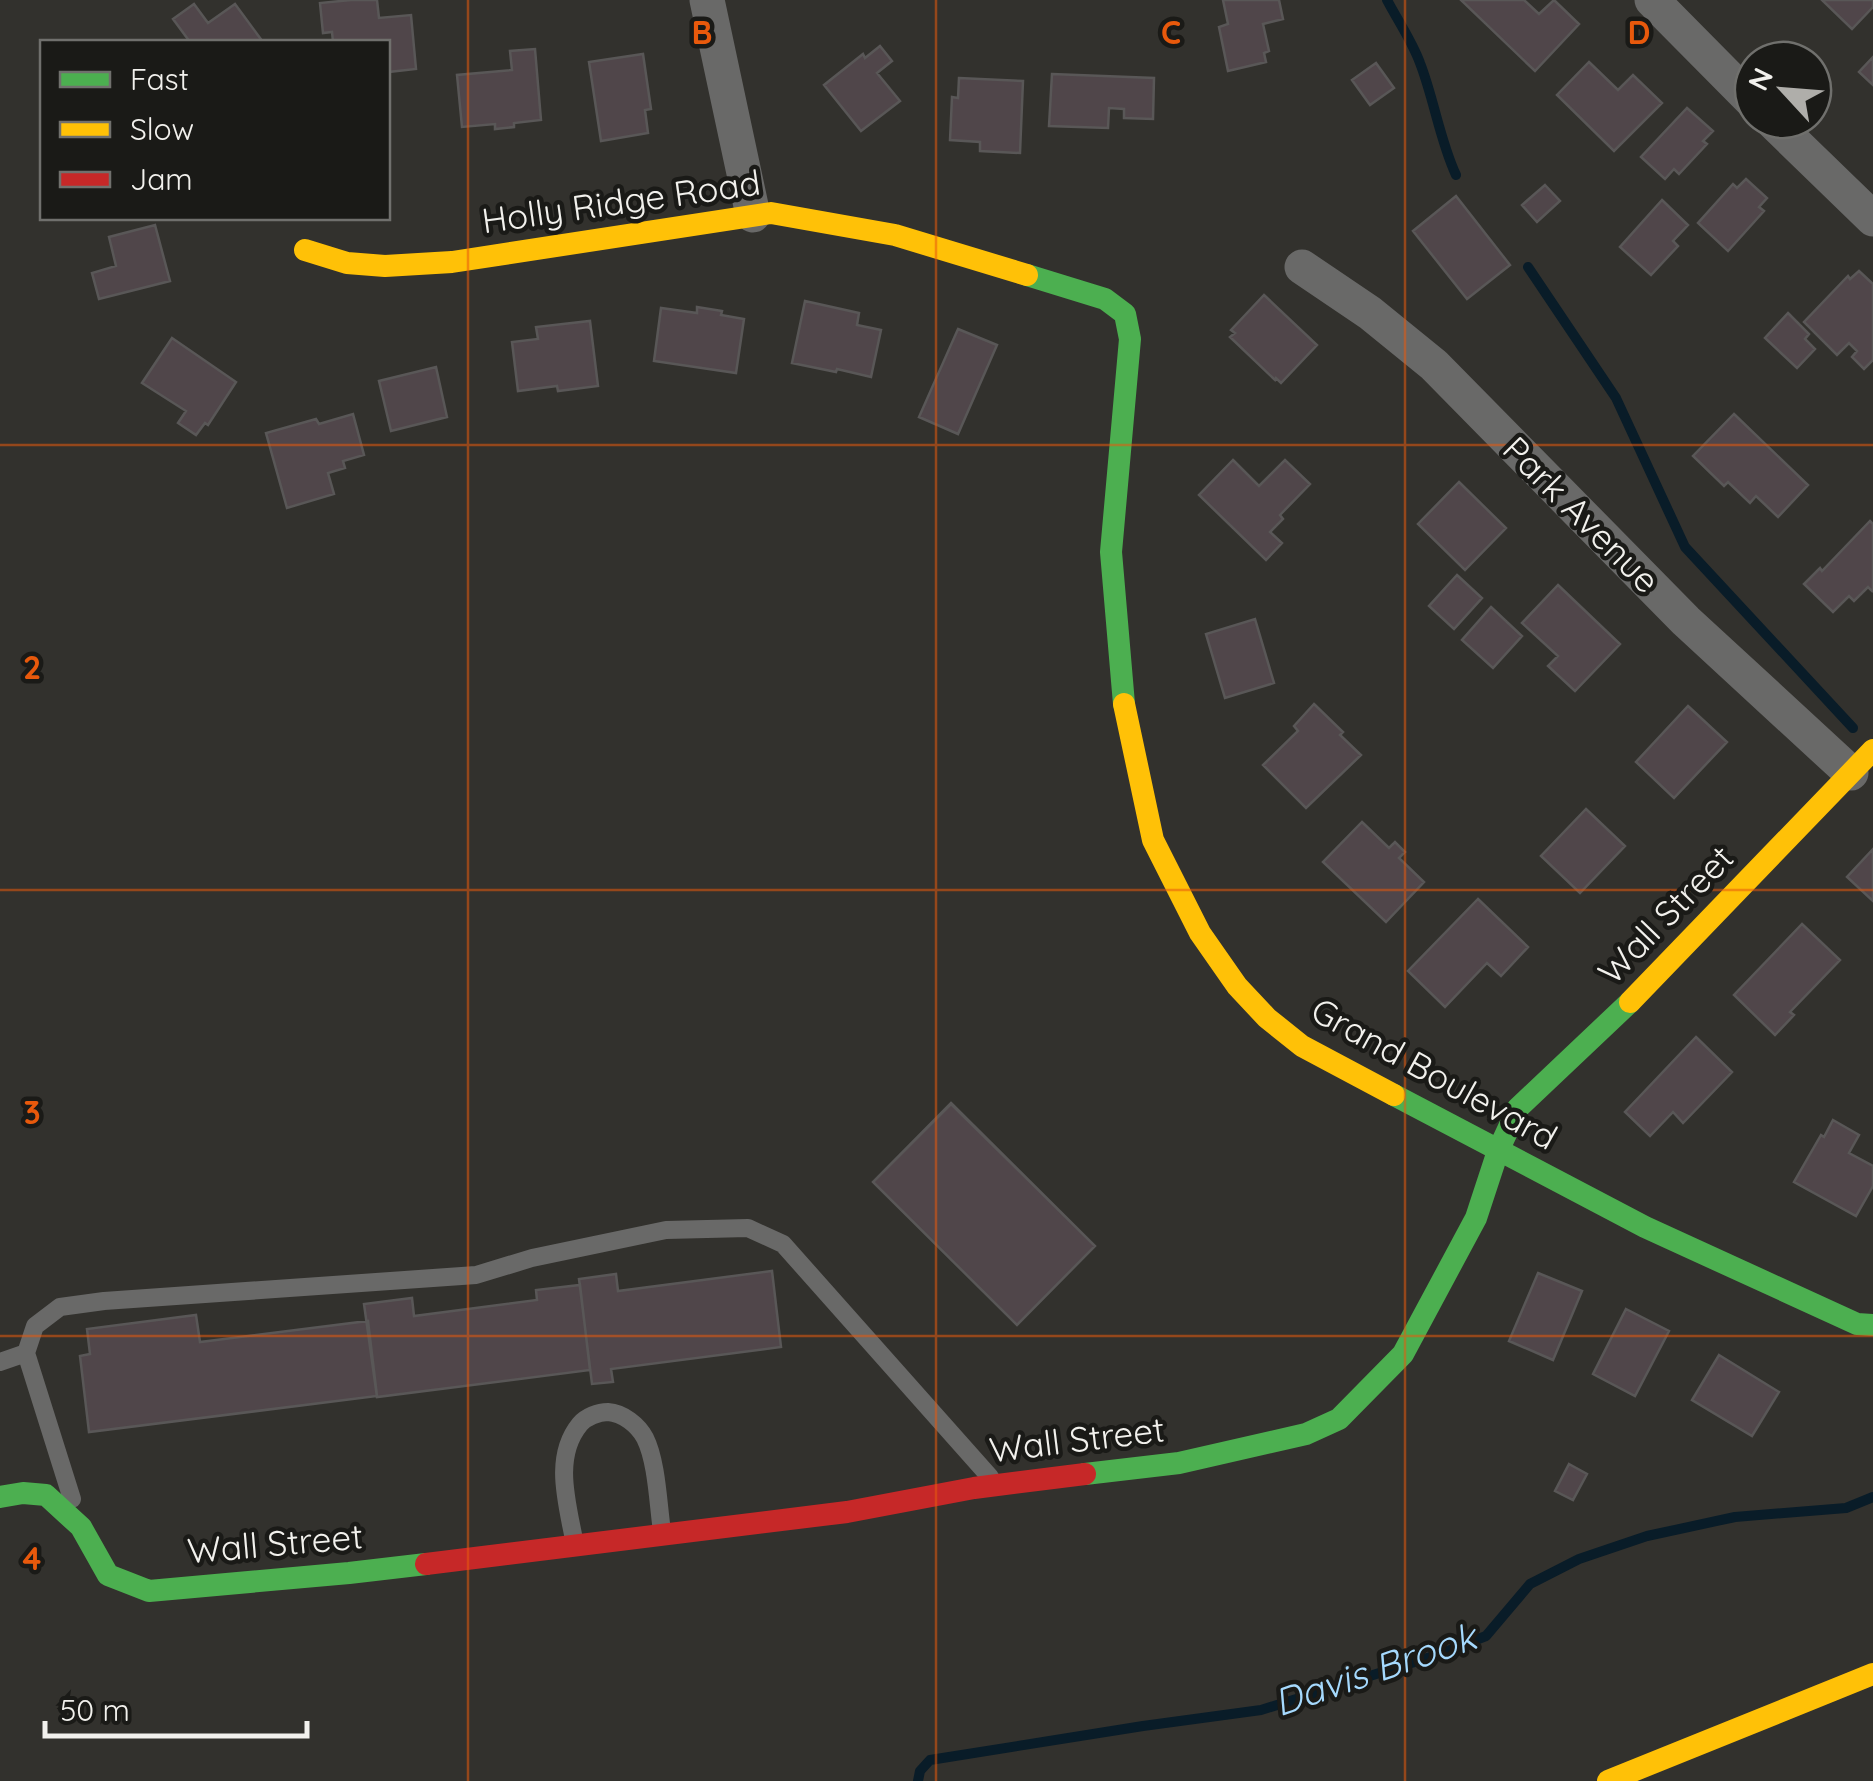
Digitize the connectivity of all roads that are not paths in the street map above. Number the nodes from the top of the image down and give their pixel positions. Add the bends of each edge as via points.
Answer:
1 (707, 0) edge
2 (1652, 0) edge
3 (1733, 82) edge
4 (1791, 140) edge
5 (753, 215) junction
6 (1873, 219) edge
7 (305, 250) dead end
8 (1302, 268) dead end
9 (1128, 362) joint
10 (1862, 762) edge
11 (1498, 1152) junction
12 (1873, 1326) edge
13 (26, 1353) junction
14 (0, 1362) edge
15 (998, 1485) junction
16 (0, 1497) edge
17 (81, 1527) junction
18 (662, 1534) junction
19 (575, 1545) junction
20 (1873, 1674) edge
21 (1608, 1781) edge

1 - 5 street
2 - 3 street
4 - 6 street
5 - 7 main road, Holly Ridge Road via 452,262 346,263
5 - 9 main road, Holly Ridge Road via 895,235 1105,298 1125,314
8 - 10 street, Park Avenue via 1434,366 1686,621
9 - 11 main road, Grand Boulevard via 1111,552 1124,709 1153,840 1200,933 1267,1018 1302,1046
10 - 11 main road, Wall Street via 1604,1029 1518,1108
11 - 12 main road, Grand Boulevard via 1662,1235
11 - 15 main road, Wall Street via 1476,1218 1403,1354 1338,1419 1306,1434 1179,1463
13 - 14 lane
13 - 15 lane via 35,1326 60,1307 476,1276 666,1230 748,1228 783,1244
13 - 17 lane
15 - 18 main road, Wall Street via 848,1512
16 - 17 main road, Wall Street via 46,1495
17 - 19 main road, Wall Street via 108,1575 149,1591
18 - 19 main road, Wall Street
18 - 19 lane via 644,1438 628,1418 607,1412 585,1418 563,1458
20 - 21 main road

